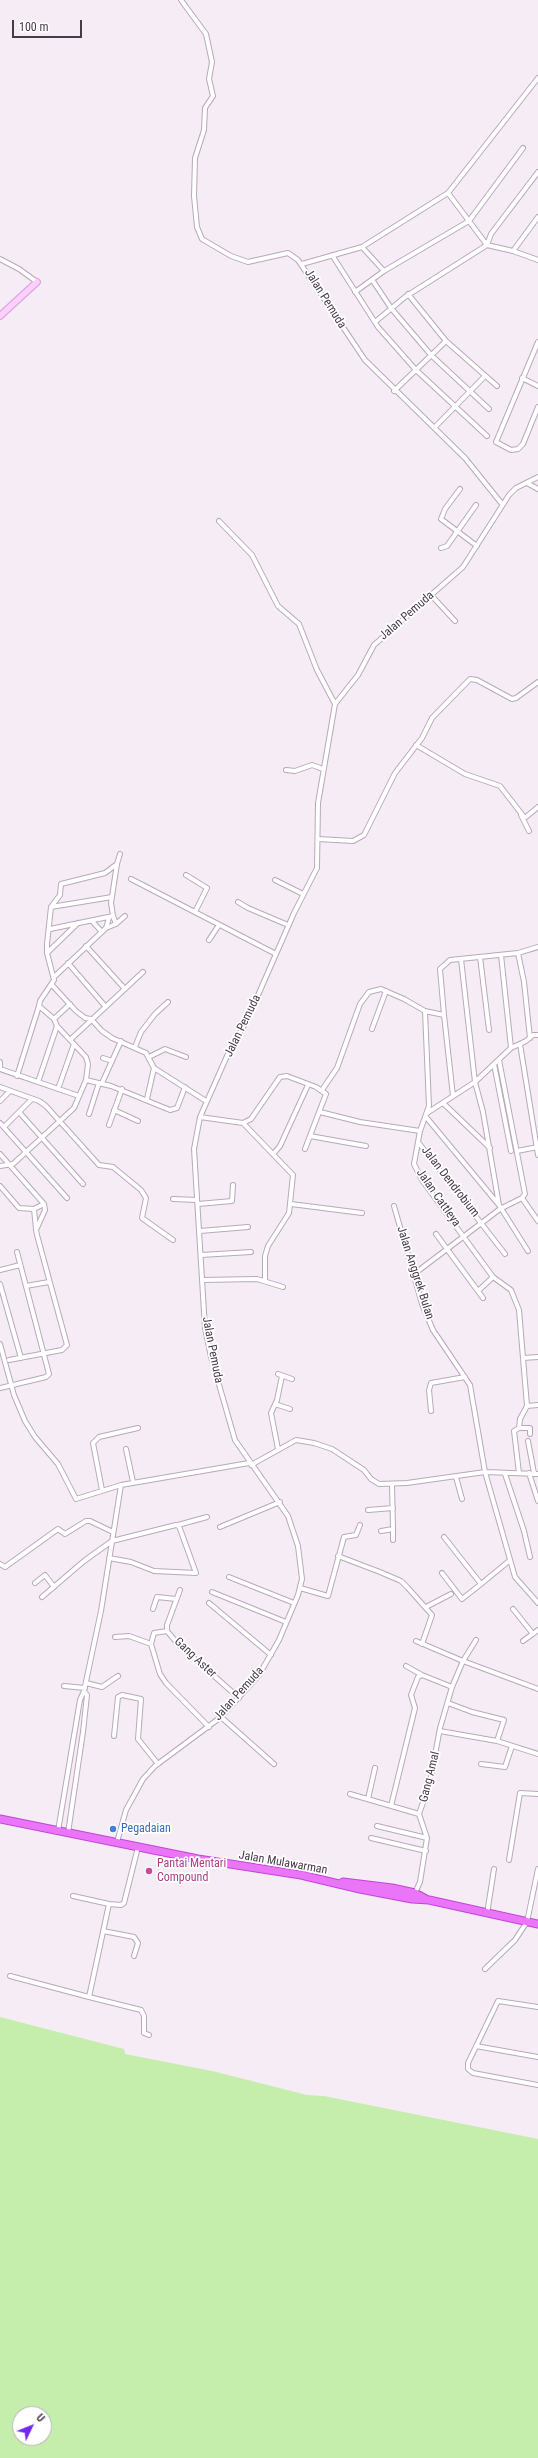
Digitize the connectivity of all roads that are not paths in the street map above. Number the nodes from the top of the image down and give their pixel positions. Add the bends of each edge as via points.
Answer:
1 (181, 0) edge
2 (538, 78) edge
3 (523, 148) dead end
4 (538, 172) edge
5 (448, 193) junction
6 (538, 217) edge
7 (469, 221) junction
8 (487, 245) junction
9 (362, 246) junction
10 (513, 251) junction
11 (332, 255) junction
12 (0, 259) edge
13 (538, 260) edge
14 (302, 264) junction
15 (384, 271) junction
16 (373, 281) junction
17 (37, 282) joint
18 (356, 292) junction
19 (408, 294) junction
20 (391, 308) junction
21 (0, 316) edge
22 (375, 322) junction
23 (446, 341) junction
24 (538, 342) edge
25 (431, 355) junction
26 (416, 370) junction
27 (485, 376) junction
28 (522, 378) junction
29 (497, 386) dead end
30 (538, 386) edge
31 (394, 391) junction
32 (470, 392) junction
33 (455, 407) junction
34 (538, 407) edge
35 (489, 409) dead end
36 (435, 427) junction
37 (487, 436) dead end
38 (538, 477) edge
39 (527, 482) junction
40 (460, 489) dead end
41 (538, 489) edge
42 (502, 504) junction
43 (476, 505) dead end
44 (218, 521) dead end
45 (458, 532) junction
46 (477, 546) junction
47 (441, 548) dead end
48 (431, 595) junction
49 (455, 621) dead end
50 (538, 682) edge
51 (335, 704) junction
52 (416, 745) junction
53 (323, 769) junction
54 (286, 770) dead end
55 (538, 807) edge
56 (533, 812) junction
57 (520, 815) junction
58 (538, 815) edge
59 (529, 831) dead end
60 (318, 840) junction
61 (120, 854) dead end
62 (117, 864) junction
63 (104, 873) junction
64 (115, 874) junction
65 (186, 875) dead end
66 (131, 879) dead end
67 (275, 880) dead end
68 (303, 894) junction
69 (60, 895) junction
70 (112, 897) junction
71 (238, 902) dead end
72 (62, 905) junction
73 (51, 908) junction
74 (195, 912) junction
75 (125, 916) dead end
76 (111, 917) junction
77 (92, 921) junction
78 (78, 922) junction
79 (116, 924) junction
80 (219, 925) junction
81 (288, 925) junction
82 (106, 928) junction
83 (50, 929) junction
84 (101, 931) junction
85 (209, 940) dead end
86 (86, 946) junction
87 (538, 947) edge
88 (47, 953) junction
89 (518, 953) junction
90 (276, 954) junction
91 (501, 955) junction
92 (480, 957) junction
93 (461, 959) junction
94 (68, 963) junction
95 (143, 972) dead end
96 (54, 977) junction
97 (52, 985) junction
98 (125, 988) junction
99 (386, 991) junction
100 (168, 1002) dead end
101 (70, 1004) junction
102 (39, 1006) junction
103 (105, 1006) junction
104 (425, 1011) junction
105 (444, 1015) junction
106 (54, 1019) junction
107 (91, 1019) junction
108 (57, 1026) junction
109 (372, 1029) dead end
110 (489, 1030) dead end
111 (538, 1035) edge
112 (530, 1038) junction
113 (121, 1041) junction
114 (72, 1042) junction
115 (520, 1044) junction
116 (135, 1047) junction
117 (511, 1048) junction
118 (148, 1057) junction
119 (186, 1057) dead end
120 (103, 1058) dead end
121 (112, 1060) junction
122 (499, 1060) junction
123 (0, 1062) edge
124 (494, 1064) junction
125 (154, 1068) junction
126 (0, 1069) edge
127 (17, 1076) junction
128 (86, 1080) junction
129 (38, 1082) junction
130 (475, 1082) junction
131 (101, 1083) junction
132 (308, 1085) junction
133 (0, 1087) edge
134 (185, 1087) junction
135 (58, 1089) junction
136 (122, 1090) junction
137 (322, 1090) junction
138 (10, 1092) junction
139 (79, 1096) junction
140 (453, 1096) junction
141 (32, 1099) junction
142 (147, 1099) junction
143 (0, 1101) edge
144 (206, 1101) junction
145 (443, 1103) junction
146 (114, 1110) junction
147 (19, 1112) junction
148 (320, 1112) junction
149 (428, 1113) junction
150 (89, 1114) dead end
151 (200, 1117) junction
152 (426, 1117) junction
153 (138, 1120) dead end
154 (59, 1122) junction
155 (243, 1123) junction
156 (2, 1125) edge
157 (108, 1125) dead end
158 (420, 1131) junction
159 (310, 1136) junction
160 (41, 1138) junction
161 (418, 1142) junction
162 (366, 1146) dead end
163 (537, 1147) edge
164 (490, 1148) junction
165 (305, 1149) dead end
166 (511, 1151) dead end
167 (517, 1151) junction
168 (26, 1152) junction
169 (274, 1153) junction
170 (0, 1154) edge
171 (538, 1155) edge
172 (9, 1165) junction
173 (0, 1166) edge
174 (83, 1184) dead end
175 (233, 1185) dead end
176 (0, 1186) edge
177 (67, 1198) dead end
178 (522, 1198) junction
179 (173, 1199) dead end
180 (198, 1202) junction
181 (44, 1204) junction
182 (291, 1204) junction
183 (394, 1206) dead end
184 (500, 1207) junction
185 (34, 1210) junction
186 (362, 1213) dead end
187 (538, 1221) edge
188 (482, 1223) junction
189 (248, 1226) dead end
190 (36, 1230) junction
191 (200, 1231) junction
192 (436, 1234) dead end
193 (465, 1236) junction
194 (174, 1240) dead end
195 (448, 1249) junction
196 (528, 1251) dead end
197 (17, 1252) dead end
198 (251, 1252) dead end
199 (505, 1254) dead end
200 (201, 1255) junction
201 (20, 1265) junction
202 (0, 1270) edge
203 (414, 1274) junction
204 (493, 1277) junction
205 (202, 1280) junction
206 (265, 1280) junction
207 (49, 1282) junction
208 (0, 1284) edge
209 (26, 1286) junction
210 (283, 1287) dead end
211 (478, 1291) junction
212 (483, 1298) dead end
213 (0, 1344) edge
214 (1, 1350) edge
215 (45, 1354) junction
216 (538, 1357) edge
217 (22, 1358) junction
218 (523, 1358) junction
219 (9, 1360) dead end
220 (465, 1377) junction
221 (292, 1379) dead end
222 (11, 1384) junction
223 (0, 1388) edge
224 (276, 1404) junction
225 (538, 1405) edge
226 (527, 1406) junction
227 (290, 1409) dead end
228 (431, 1411) dead end
229 (138, 1428) dead end
230 (519, 1428) junction
231 (530, 1434) dead end
232 (528, 1441) dead end
233 (126, 1449) dead end
234 (278, 1449) junction
235 (250, 1464) junction
236 (485, 1472) junction
237 (519, 1473) junction
238 (529, 1473) junction
239 (505, 1474) junction
240 (536, 1474) edge
241 (456, 1477) junction
242 (133, 1482) junction
243 (392, 1484) junction
244 (121, 1485) junction
245 (102, 1490) junction
246 (462, 1499) dead end
247 (538, 1501) edge
248 (280, 1502) junction
249 (393, 1508) junction
250 (368, 1510) dead end
251 (207, 1517) dead end
252 (178, 1525) junction
253 (360, 1525) dead end
254 (220, 1527) dead end
255 (393, 1529) junction
256 (381, 1531) dead end
257 (113, 1532) junction
258 (444, 1537) dead end
259 (393, 1540) dead end
260 (112, 1541) junction
261 (338, 1556) junction
262 (530, 1557) dead end
263 (109, 1558) junction
264 (509, 1562) junction
265 (0, 1564) edge
266 (4, 1568) junction
267 (0, 1571) edge
268 (442, 1573) dead end
269 (229, 1578) dead end
270 (36, 1583) dead end
271 (481, 1584) junction
272 (54, 1587) junction
273 (300, 1588) junction
274 (180, 1590) dead end
275 (212, 1592) dead end
276 (451, 1594) dead end
277 (42, 1597) dead end
278 (176, 1599) junction
279 (209, 1603) dead end
280 (294, 1603) junction
281 (538, 1603) edge
282 (426, 1607) junction
283 (153, 1609) dead end
284 (513, 1609) dead end
285 (286, 1622) junction
286 (538, 1630) edge
287 (167, 1631) junction
288 (533, 1634) junction
289 (115, 1636) dead end
290 (476, 1640) dead end
291 (416, 1641) dead end
292 (522, 1641) dead end
293 (151, 1644) junction
294 (422, 1644) junction
295 (271, 1655) junction
296 (462, 1661) junction
297 (406, 1666) dead end
298 (422, 1675) junction
299 (118, 1676) dead end
300 (64, 1686) dead end
301 (85, 1687) junction
302 (452, 1687) junction
303 (538, 1689) edge
304 (239, 1698) junction
305 (448, 1703) junction
306 (221, 1717) junction
307 (210, 1727) junction
308 (440, 1731) junction
309 (114, 1736) dead end
310 (497, 1741) junction
311 (512, 1746) junction
312 (538, 1754) edge
313 (158, 1764) junction
314 (274, 1764) dead end
315 (481, 1764) dead end
316 (375, 1768) dead end
317 (350, 1794) dead end
318 (538, 1794) edge
319 (368, 1799) junction
320 (391, 1806) junction
321 (419, 1814) junction
322 (0, 1819) edge
323 (377, 1826) dead end
324 (58, 1831) junction
325 (68, 1833) junction
326 (371, 1838) dead end
327 (427, 1838) junction
328 (117, 1842) junction
329 (138, 1847) junction
330 (426, 1851) junction
331 (509, 1860) dead end
332 (494, 1869) dead end
333 (538, 1869) edge
334 (391, 1891) junction
335 (416, 1894) junction
336 (73, 1896) dead end
337 (429, 1900) junction
338 (109, 1904) junction
339 (486, 1914) junction
340 (527, 1922) junction
341 (538, 1924) edge
342 (103, 1930) junction
343 (134, 1956) dead end
344 (485, 1969) dead end
345 (10, 1976) dead end
346 (89, 1997) junction
347 (538, 2007) edge
348 (149, 2035) dead end
349 (476, 2046) junction
350 (538, 2057) edge
351 (538, 2085) edge

1 - 14 street via 206,34 212,62 208,79 213,96 206,108 204,130 195,158 194,196 200,235 202,239 231,256 248,262 288,253
2 - 5 street
3 - 7 street
4 - 8 street via 491,234
5 - 7 street
5 - 9 street
6 - 10 street
7 - 8 street
7 - 15 street
8 - 10 street
8 - 19 street
9 - 11 street
9 - 15 street
10 - 13 street
11 - 14 street
11 - 18 street
12 - 17 street via 20,269
14 - 31 street, Jalan Pemuda via 365,360
15 - 16 street
16 - 18 street
16 - 20 street
17 - 21 street
18 - 22 street
19 - 20 street
19 - 23 street
20 - 22 street
20 - 25 street
22 - 26 street
23 - 25 street
23 - 27 street
24 - 28 street
25 - 26 street
25 - 32 street
26 - 31 street
26 - 33 street
27 - 29 street
27 - 32 street
28 - 30 street
28 - 34 street via 496,442 515,450 523,444
31 - 36 street, Jalan Pemuda
32 - 33 street
32 - 35 street
33 - 36 street
33 - 37 street
36 - 42 street, Jalan Pemuda via 465,458
38 - 39 street
39 - 41 street
39 - 42 street via 516,488
40 - 45 street via 441,519
42 - 46 street, Jalan Pemuda
43 - 45 street
44 - 51 street via 252,555 278,606 299,624 317,670
45 - 46 street
45 - 47 street via 445,548
46 - 48 street, Jalan Pemuda via 463,567
48 - 49 street
48 - 51 street, Jalan Pemuda via 374,645 358,675
50 - 52 street via 512,699 477,680 470,679 432,718
51 - 53 street, Jalan Pemuda
52 - 57 street via 465,774 500,786
52 - 60 street via 395,773 364,835 353,841
53 - 54 street via 312,765 295,771
53 - 60 street, Jalan Pemuda via 318,803
55 - 56 street
56 - 57 street via 526,817
56 - 58 street
57 - 59 street
60 - 68 street, Jalan Pemuda via 317,868
61 - 62 street
62 - 63 street
62 - 64 street
63 - 64 street
63 - 69 street via 64,883 59,888
64 - 70 street
65 - 74 street via 207,888
66 - 74 street
67 - 68 street
68 - 81 street, Jalan Pemuda
69 - 72 street
69 - 73 street
70 - 72 street
70 - 76 street
71 - 81 street
72 - 73 street
73 - 83 street
74 - 80 street
75 - 79 street
76 - 77 street
76 - 79 street
76 - 82 street
77 - 78 street
77 - 84 street
78 - 83 street
78 - 88 street
79 - 82 street
80 - 85 street
80 - 90 street
81 - 90 street, Jalan Pemuda
82 - 84 street
83 - 88 street
84 - 86 street
86 - 94 street
86 - 98 street
87 - 89 street
88 - 96 street
89 - 91 street
89 - 112 street
90 - 144 street, Jalan Pemuda via 248,1018
91 - 92 street
91 - 117 street
92 - 93 street
92 - 110 street
93 - 105 street via 450,960 440,969
93 - 130 street
94 - 96 street
94 - 103 street
95 - 98 street
96 - 97 street
97 - 101 street
97 - 102 street
98 - 103 street
99 - 104 street
99 - 109 street
99 - 137 street via 374,990 364,997 337,1068
100 - 116 street via 141,1032
101 - 106 street
101 - 107 street via 86,1018
102 - 106 street
102 - 127 street
103 - 107 street
104 - 105 street
104 - 149 street
105 - 140 street
106 - 108 street
107 - 113 street via 112,1038
107 - 114 street
108 - 114 street
108 - 129 street
111 - 112 street
112 - 115 street
113 - 116 street
113 - 121 street
114 - 128 street via 88,1060
114 - 135 street
115 - 117 street
115 - 163 street
116 - 118 street
117 - 122 street
118 - 119 street via 166,1049
118 - 125 street
120 - 121 street
121 - 131 street
122 - 124 street
122 - 167 street
123 - 126 street
124 - 130 street
124 - 166 street
125 - 134 street
125 - 142 street
126 - 127 street
127 - 129 street
128 - 131 street
128 - 139 street
129 - 135 street
130 - 140 street
130 - 164 street
131 - 136 street
131 - 150 street
132 - 137 street
132 - 155 street via 287,1076 280,1077 251,1119
132 - 169 street via 280,1146
133 - 138 street
134 - 142 street via 174,1110
134 - 144 street
135 - 139 street
136 - 142 street
136 - 146 street
137 - 148 street via 326,1094
138 - 141 street
138 - 143 street
139 - 154 street via 74,1108
140 - 145 street
141 - 147 street
141 - 154 street via 46,1106
144 - 151 street, Jalan Pemuda
145 - 149 street
145 - 164 street
146 - 153 street
146 - 157 street
147 - 156 street
147 - 160 street
148 - 158 street via 360,1122
148 - 159 street
149 - 152 street
151 - 155 street
151 - 180 street, Jalan Pemuda via 194,1149
152 - 158 street
152 - 184 street
154 - 160 street
154 - 194 street via 99,1165 113,1167 141,1190 146,1198 142,1218
155 - 169 street
156 - 168 street
158 - 161 street
159 - 162 street
159 - 165 street
160 - 168 street
160 - 174 street
161 - 188 street, Jalan Dendrobium
161 - 193 street, Jalan Cattleya via 414,1164 422,1180
163 - 167 street
163 - 171 street
164 - 184 street
167 - 178 street via 525,1194
168 - 172 street
168 - 177 street
169 - 182 street via 293,1175
170 - 172 street
172 - 173 street
172 - 181 street
175 - 180 street via 232,1201
176 - 185 street via 19,1208
178 - 184 street
178 - 187 street
179 - 180 street
180 - 191 street, Jalan Pemuda
181 - 185 street
181 - 190 street via 45,1210
182 - 186 street
182 - 206 street via 285,1222 268,1246 264,1265
183 - 203 street, Jalan Anggrek Bulan
184 - 188 street
184 - 196 street
185 - 190 street
188 - 193 street
188 - 199 street, Jalan Dendrobium
189 - 191 street
190 - 207 street
191 - 200 street, Jalan Pemuda
192 - 195 street
193 - 195 street
193 - 204 street, Jalan Cattleya
195 - 203 street
195 - 211 street
197 - 201 street
198 - 200 street
200 - 205 street, Jalan Pemuda
201 - 202 street
201 - 209 street
203 - 220 street, Jalan Anggrek Bulan via 433,1330
204 - 211 street
204 - 218 street, Jalan Cattleya via 511,1290 514,1296 519,1310
205 - 206 street
205 - 235 street, Jalan Pemuda via 205,1328 224,1408 235,1440
206 - 210 street
207 - 209 street
207 - 215 street via 67,1345 65,1349
208 - 217 street
209 - 215 street
211 - 212 street
213 - 214 street
214 - 222 street
215 - 217 street
215 - 222 street via 50,1371 48,1375
216 - 218 street
217 - 219 street
218 - 226 street, Jalan Cattleya
220 - 228 street via 431,1383
220 - 236 street, Jalan Anggrek Bulan via 470,1385
221 - 224 street via 280,1375
222 - 223 street
222 - 245 street via 25,1421 58,1464 76,1499
224 - 227 street
224 - 234 street via 271,1413
225 - 226 street
226 - 230 street via 520,1419
229 - 245 street via 99,1437 93,1443
230 - 231 street via 530,1428
230 - 237 street via 514,1432
232 - 240 street
233 - 242 street
234 - 235 street
234 - 243 street via 296,1440 314,1443 347,1458 364,1470 376,1483
235 - 242 street
235 - 248 street, Jalan Pemuda
236 - 239 street
236 - 241 street
236 - 264 street, Jalan Anggrek Bulan
237 - 238 street
237 - 239 street
238 - 240 street
238 - 247 street
239 - 262 street
241 - 243 street
241 - 246 street
242 - 244 street
243 - 249 street
244 - 245 street
244 - 257 street
248 - 254 street
248 - 273 street, Jalan Pemuda via 288,1516 302,1561
249 - 250 street
249 - 255 street
251 - 252 street
252 - 260 street
252 - 263 street via 196,1573 154,1571 131,1562
253 - 261 street via 356,1535 344,1537
255 - 256 street
255 - 259 street
257 - 260 street
257 - 266 street via 90,1521 65,1534 58,1529
258 - 271 street
260 - 263 street
260 - 272 street
261 - 273 street via 328,1596
261 - 282 street via 401,1581
263 - 301 street
264 - 271 street
264 - 281 street, Jalan Anggrek Bulan via 515,1577
265 - 266 street
266 - 267 street
268 - 271 street via 462,1599
269 - 280 street
270 - 272 street via 45,1575
272 - 277 street
273 - 280 street, Jalan Pemuda
274 - 278 street, Gang Aster
275 - 285 street
276 - 282 street
278 - 283 street via 157,1597
278 - 287 street, Gang Aster via 166,1626
279 - 295 street
280 - 285 street, Jalan Pemuda
282 - 294 street via 432,1615
284 - 288 street
285 - 295 street, Jalan Pemuda
286 - 288 street
287 - 293 street via 154,1632
287 - 304 street, Gang Aster via 178,1644
288 - 292 street
289 - 293 street via 129,1636
290 - 296 street, Gang Amal
291 - 294 street
293 - 307 street via 160,1674 166,1684
294 - 296 street
295 - 304 street, Jalan Pemuda via 259,1675
296 - 302 street, Gang Amal
296 - 303 street
297 - 298 street
298 - 302 street
298 - 320 street via 418,1677 412,1695 415,1708
299 - 301 street via 102,1688
300 - 301 street
301 - 324 street via 80,1700
301 - 325 street via 87,1695 83,1732
302 - 305 street, Gang Amal
304 - 306 street, Jalan Pemuda
305 - 308 street, Gang Amal
305 - 310 street via 504,1720
306 - 307 street, Jalan Pemuda
306 - 314 street
307 - 313 street, Jalan Pemuda
308 - 310 street
308 - 321 street, Gang Amal via 430,1782
309 - 313 street via 118,1697 122,1695 141,1699 138,1739
310 - 311 street
311 - 312 street
311 - 315 street via 505,1767
313 - 328 street, Jalan Pemuda via 143,1779 133,1795
316 - 319 street
317 - 319 street
318 - 331 street via 520,1792
319 - 320 street
320 - 321 street
321 - 327 street, Gang Amal
322 - 324 highway, Jalan Mulawarman
323 - 327 street
324 - 325 highway, Jalan Mulawarman
325 - 328 highway, Jalan Mulawarman
326 - 330 street
327 - 330 street, Gang Amal
328 - 329 highway, Jalan Mulawarman
329 - 334 highway, Jalan Mulawarman
329 - 338 street via 124,1902 121,1905
330 - 335 street, Gang Amal
332 - 339 street
333 - 340 street
334 - 335 highway
334 - 337 highway via 412,1899
335 - 337 highway
336 - 338 street
337 - 339 highway
338 - 342 street
339 - 340 highway
340 - 341 highway
340 - 344 street via 515,1940
342 - 343 street via 134,1937 138,1943
342 - 346 street
345 - 346 street
346 - 348 street via 141,2010 144,2016 144,2033
347 - 349 street via 498,2001
349 - 350 street
349 - 351 street via 468,2063 468,2069 473,2073

